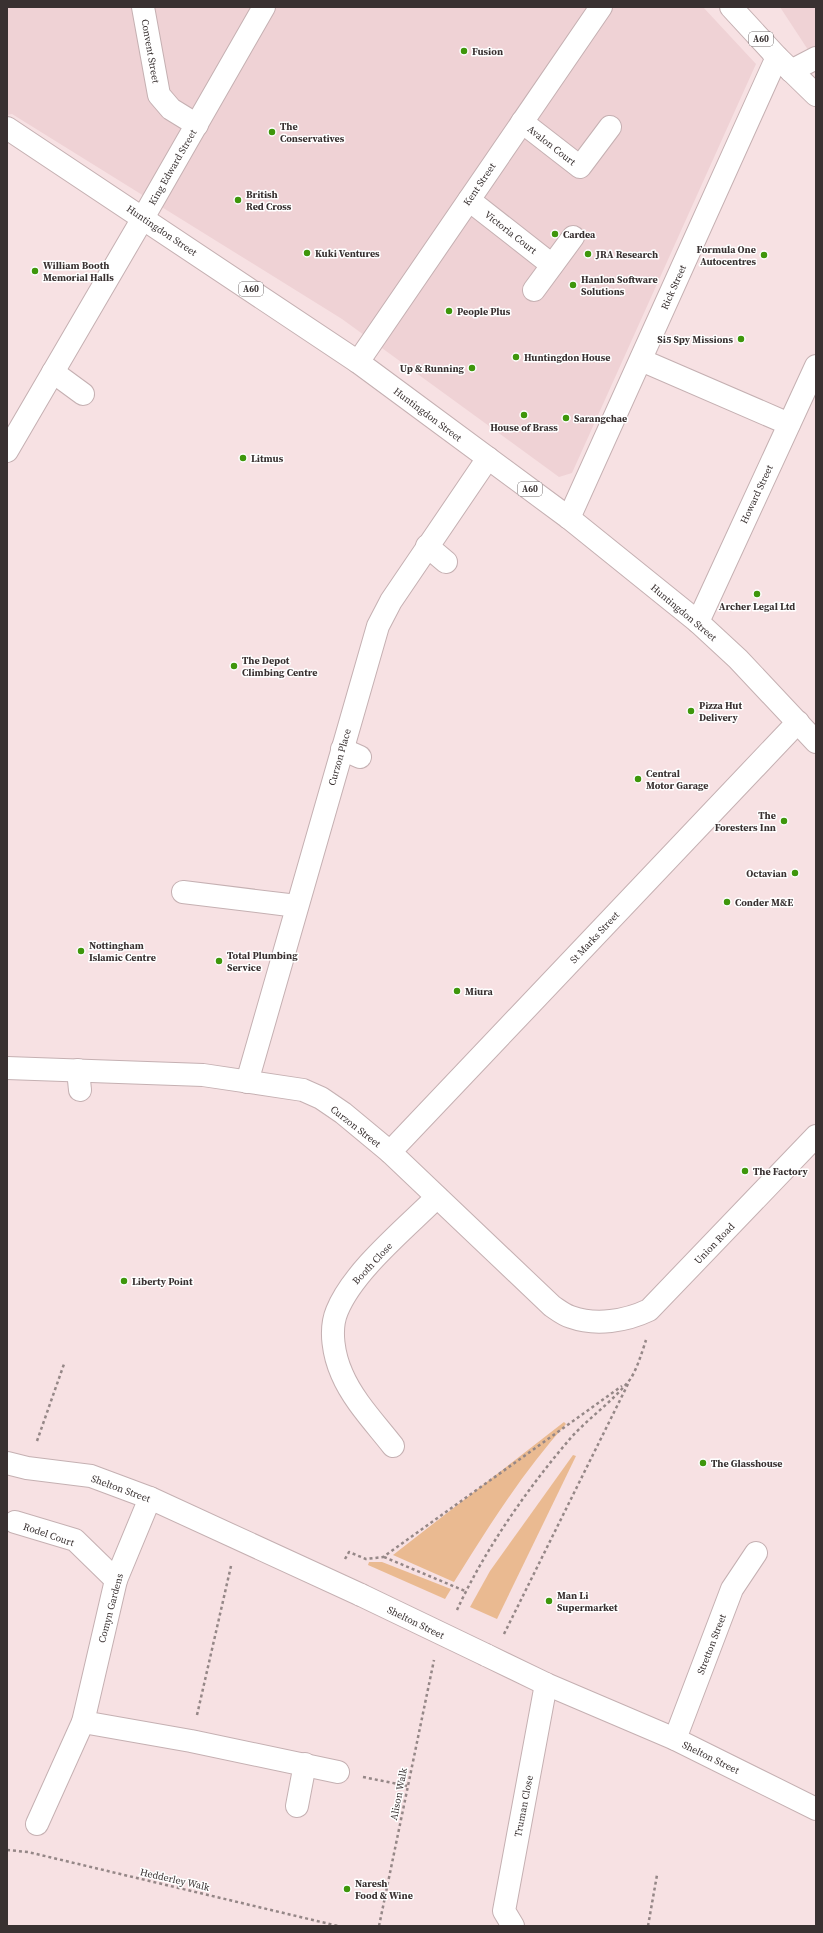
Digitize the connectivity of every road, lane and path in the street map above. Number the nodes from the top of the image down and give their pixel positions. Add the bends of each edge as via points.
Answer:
1 (143, 7) edge
2 (264, 7) edge
3 (601, 7) edge
4 (731, 7) edge
5 (816, 58) edge
6 (784, 64) junction
7 (816, 95) edge
8 (522, 122) junction
9 (197, 124) junction
10 (610, 127) dead end
11 (7, 128) edge
12 (469, 200) junction
13 (143, 218) junction
14 (573, 237) dead end
15 (552, 265) junction
16 (534, 290) dead end
17 (640, 360) junction
18 (358, 362) junction
19 (816, 366) edge
20 (53, 372) junction
21 (83, 394) dead end
22 (789, 424) junction
23 (7, 451) edge
24 (488, 458) junction
25 (569, 518) junction
26 (427, 546) junction
27 (446, 562) dead end
28 (698, 622) junction
29 (798, 722) junction
30 (816, 742) edge
31 (183, 892) dead end
32 (297, 906) junction
33 (7, 1068) edge
34 (247, 1082) junction
35 (816, 1136) edge
36 (390, 1152) junction
37 (437, 1197) junction
38 (650, 1310) junction
39 (596, 1321) joint
40 (64, 1364) dead end
41 (629, 1381) junction
42 (44, 1422) dead end
43 (393, 1446) dead end
44 (7, 1463) edge
45 (150, 1498) junction
46 (15, 1522) dead end
47 (237, 1539) junction
48 (756, 1552) dead end
49 (383, 1557) junction
50 (116, 1580) junction
51 (332, 1582) junction
52 (465, 1591) junction
53 (462, 1598) dead end
54 (494, 1659) junction
55 (432, 1664) dead end
56 (546, 1684) junction
57 (83, 1722) junction
58 (675, 1739) junction
59 (191, 1741) junction
60 (305, 1764) junction
61 (338, 1772) joint
62 (408, 1786) junction
63 (297, 1806) dead end
64 (816, 1809) edge
65 (37, 1824) dead end
66 (7, 1850) edge
67 (657, 1875) dead end
68 (338, 1926) edge
69 (379, 1926) edge
70 (513, 1926) edge
71 (648, 1926) edge

1 - 9 main road, Convent Street via 159,95 171,109
2 - 9 main road, King Edward Street
3 - 8 main road, Kent Street
4 - 6 main road, A60
5 - 6 main road
6 - 7 main road, A60
6 - 17 main road, Rick Street
8 - 10 main road, Avalon Court via 580,167
8 - 12 main road, Kent Street
9 - 13 main road, King Edward Street
11 - 13 main road, Huntingdon Street / A60
12 - 15 main road, Victoria Court
12 - 18 main road, Kent Street
13 - 18 main road, Huntingdon Street / A60
13 - 20 main road, King Edward Street
14 - 15 main road
15 - 16 main road
17 - 22 main road
17 - 25 main road, Rick Street
18 - 24 main road, Huntingdon Street / A60
19 - 22 main road, Howard Street
20 - 21 main road
20 - 23 main road, King Edward Street
22 - 28 main road, Howard Street
24 - 25 main road, Huntingdon Street / A60
24 - 26 main road, Curzon Place
25 - 28 main road, Huntingdon Street / A60
26 - 27 main road
26 - 32 main road, Curzon Place via 378,626 351,753
28 - 29 main road, Huntingdon Street / A60 via 738,659
29 - 30 main road, Huntingdon Street / A60
29 - 36 main road, St Marks Street
31 - 32 main road
32 - 34 main road, Curzon Place
33 - 34 main road, Curzon Street via 79,1080 202,1075
34 - 36 main road, Curzon Street via 303,1090 320,1098 343,1113
35 - 38 main road, Union Road
36 - 37 main road, Curzon Street
37 - 39 main road, Curzon Street via 552,1306 570,1317
37 - 43 main road, Booth Close via 363,1270 336,1312 333,1331 342,1373 353,1394
38 - 39 main road, Union Road via 624,1318
38 - 41 path via 648,1336
40 - 42 path
41 - 49 path
41 - 52 path via 571,1439 543,1472 496,1539
41 - 54 path
44 - 45 main road, Shelton Street via 90,1476
45 - 47 main road, Shelton Street
45 - 50 main road, Comyn Gardens
46 - 50 main road, Rodel Court via 75,1540
47 - 51 main road, Shelton Street
47 - 59 path
48 - 58 main road, Stretton Street via 732,1588
49 - 51 path via 366,1558 349,1552
49 - 52 path
50 - 57 main road, Comyn Gardens
51 - 54 main road, Shelton Street, bridge
52 - 53 path
54 - 56 main road, Shelton Street
55 - 62 path, Alison Walk
56 - 58 main road, Shelton Street
56 - 70 main road, Truman Close via 504,1911
57 - 59 main road
57 - 65 main road, Comyn Gardens
58 - 64 main road, Shelton Street
59 - 60 main road
60 - 61 main road
60 - 63 main road
61 - 62 path
62 - 69 path, Alison Walk
66 - 68 path, Hedderley Walk via 28,1852
67 - 71 path

